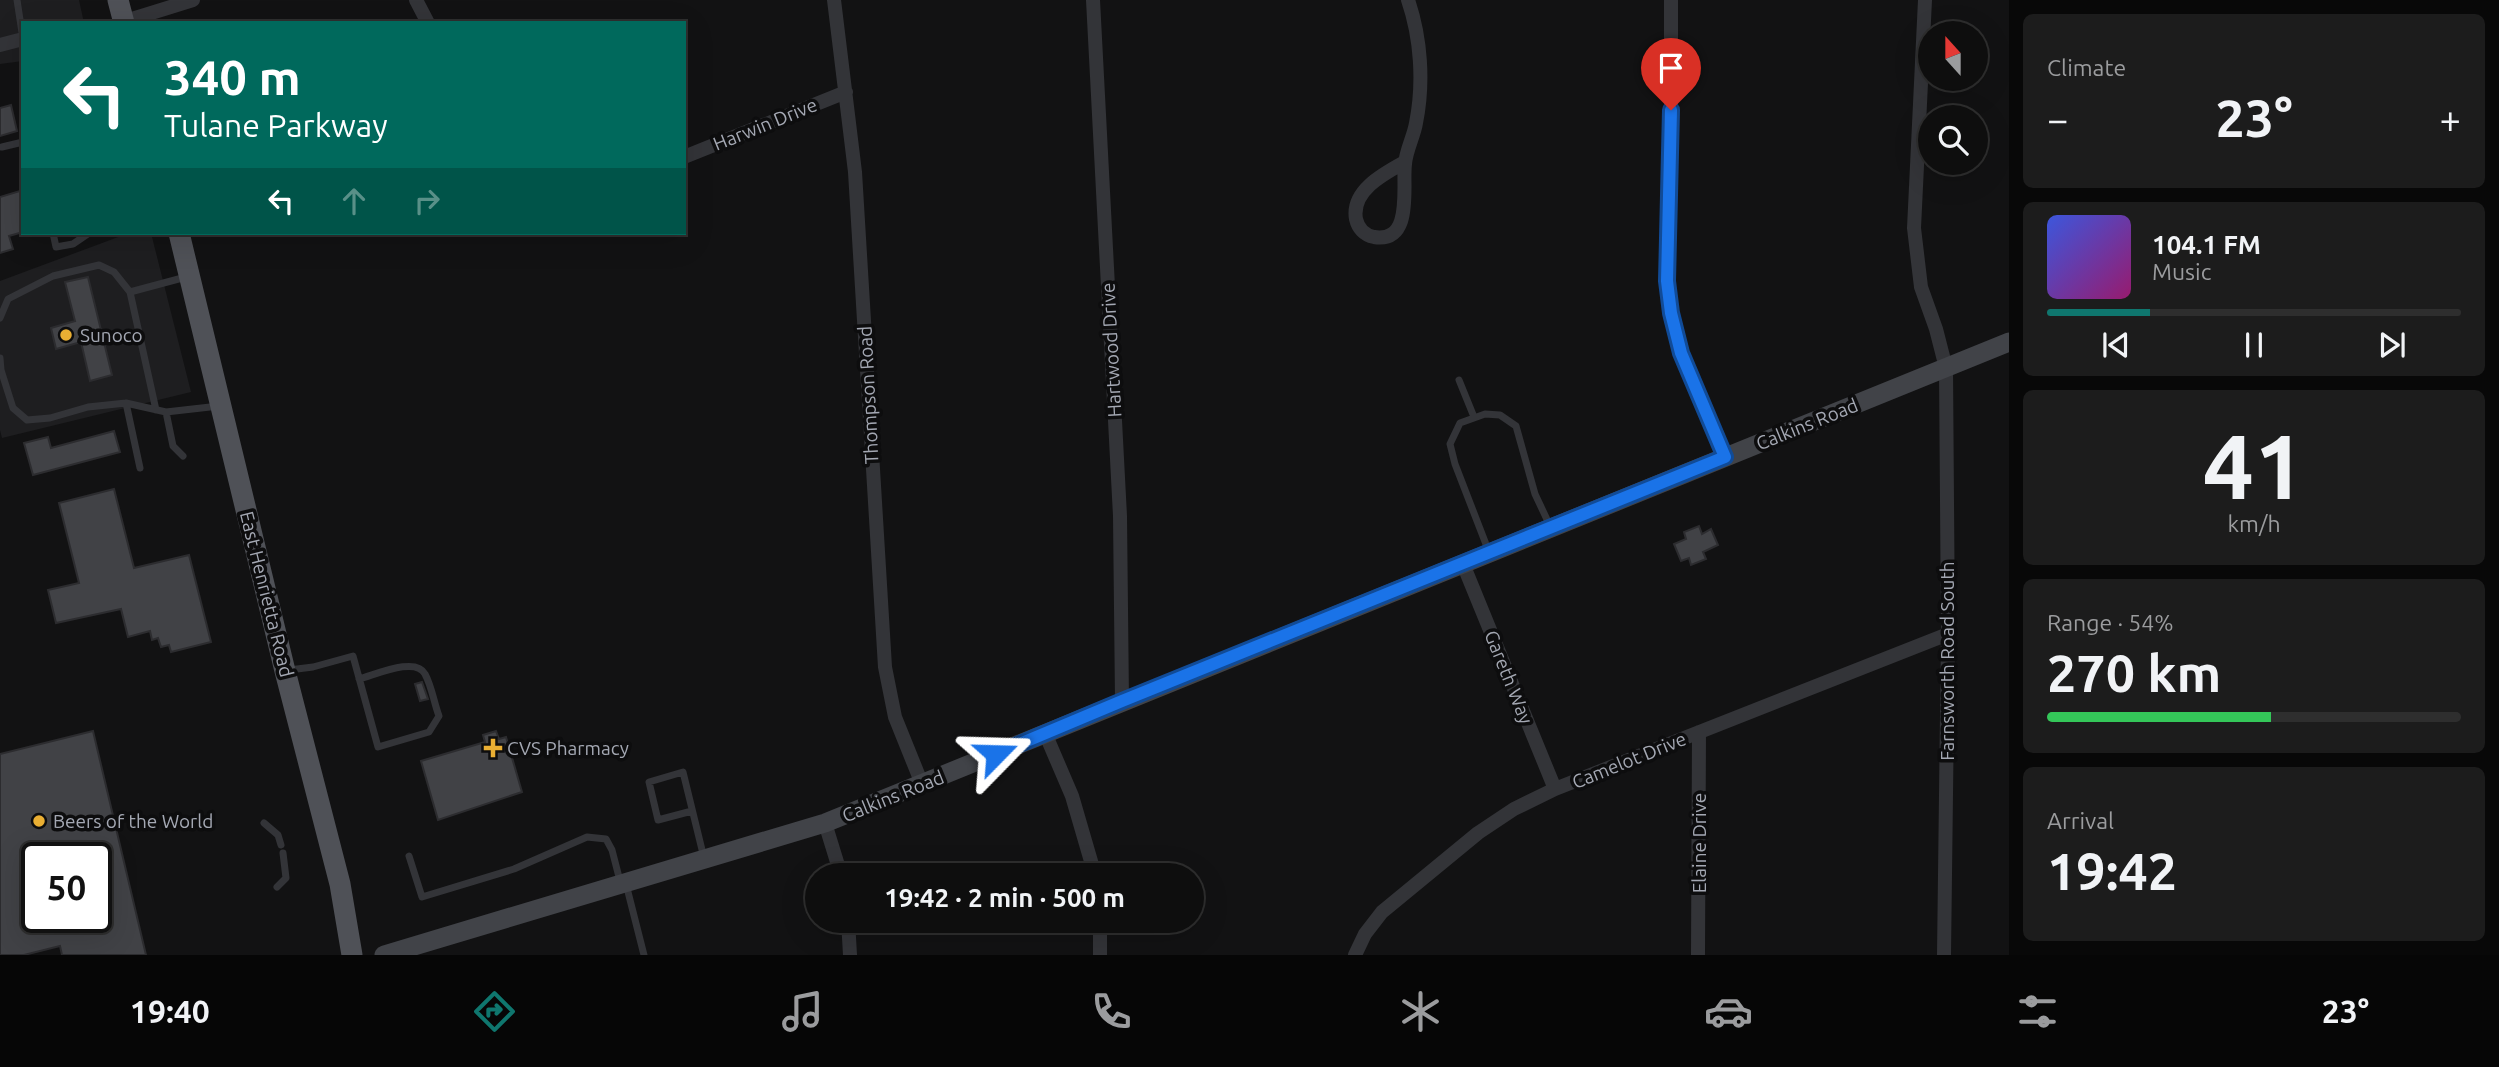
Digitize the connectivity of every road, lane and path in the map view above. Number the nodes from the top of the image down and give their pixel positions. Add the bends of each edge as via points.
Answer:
1 (17, 0) edge
2 (118, 0) edge
3 (193, 0) edge
4 (416, 0) edge
5 (834, 0) edge
6 (1093, 0) edge
7 (1408, 0) edge
8 (1671, 0) edge
9 (1926, 0) edge
10 (122, 21) edge
11 (128, 21) edge
12 (427, 21) edge
13 (21, 26) edge
14 (21, 40) edge
15 (0, 46) edge
16 (846, 92) junction
17 (21, 142) edge
18 (2, 147) dead end
19 (686, 157) edge
20 (1405, 162) junction
21 (53, 235) edge
22 (86, 235) edge
23 (180, 235) edge
24 (191, 276) junction
25 (130, 292) junction
26 (0, 318) edge
27 (2009, 342) edge
28 (0, 358) edge
29 (1946, 368) junction
30 (1459, 380) dead end
31 (126, 403) junction
32 (220, 405) junction
33 (156, 410) junction
34 (166, 412) junction
35 (1474, 417) junction
36 (183, 456) dead end
37 (1725, 457) junction
38 (140, 468) dead end
39 (1551, 528) junction
40 (1489, 554) junction
41 (1463, 564) junction
42 (1948, 634) junction
43 (285, 671) junction
44 (359, 679) junction
45 (1122, 701) junction
46 (1699, 732) junction
47 (1045, 733) junction
48 (922, 784) junction
49 (1555, 789) junction
50 (692, 811) junction
51 (264, 822) dead end
52 (825, 822) junction
53 (409, 856) dead end
54 (704, 859) junction
55 (837, 863) edge
56 (1092, 863) edge
57 (623, 883) junction
58 (277, 887) dead end
59 (849, 933) edge
60 (1100, 933) edge
61 (352, 955) edge
62 (384, 955) edge
63 (644, 955) edge
64 (850, 955) edge
65 (1100, 955) edge
66 (1355, 955) edge
67 (1698, 955) edge
68 (1944, 955) edge

1 - 13 lane
2 - 10 main road
3 - 11 street
4 - 12 street
5 - 16 street, Thompson Road
6 - 45 street, Hartwood Drive via 1121,516
7 - 20 street via 1418,40 1420,90
8 - 37 street via 1667,281 1681,353
9 - 29 street, Farnsworth Road South via 1914,238 1921,287
14 - 15 street
16 - 19 street, Harwin Drive
16 - 48 street, Thompson Road via 855,172 884,667 895,717
17 - 18 lane
20 - 20 street via 1364,191 1354,209 1357,226 1366,235 1377,237 1396,229 1406,201
21 - 22 lane via 56,247 73,244
23 - 24 main road, East Henrietta Road
24 - 25 lane
24 - 32 main road, East Henrietta Road
25 - 26 lane via 114,272 100,265 53,276 8,299
25 - 33 lane
27 - 29 main road, Calkins Road
28 - 31 lane via 13,408 27,420
29 - 37 main road, Calkins Road
29 - 42 street, Farnsworth Road South
30 - 35 lane
31 - 33 lane
31 - 38 lane
32 - 34 lane
32 - 43 main road, East Henrietta Road
33 - 34 lane
34 - 36 lane via 173,446
35 - 39 lane via 1500,415 1516,426 1535,494
35 - 40 lane via 1460,424 1450,443
37 - 39 main road, Calkins Road
39 - 40 main road, Calkins Road
40 - 41 main road, Calkins Road
41 - 45 main road, Calkins Road
41 - 49 street, Gareth Way
42 - 46 street, Camelot Drive
42 - 68 street, Farnsworth Road South
43 - 44 lane via 353,656
43 - 61 main road, East Henrietta Road via 340,884
44 - 44 lane via 418,666 425,672 439,716 429,732 378,747
45 - 47 main road, Calkins Road
46 - 49 street, Camelot Drive
46 - 67 street, Elaine Drive
47 - 48 main road, Calkins Road
47 - 56 street via 1072,796
48 - 52 main road, Calkins Road
49 - 66 street, Camelot Drive via 1478,833 1382,912
50 - 50 lane via 683,772 649,782 658,820
50 - 54 lane
51 - 58 lane via 278,835 282,849 286,878
52 - 54 main road, Calkins Road
52 - 55 street
53 - 57 lane via 422,898 514,869 587,838 606,839
54 - 57 main road, Calkins Road
57 - 62 main road, Calkins Road
57 - 63 lane
59 - 64 street
60 - 65 street

